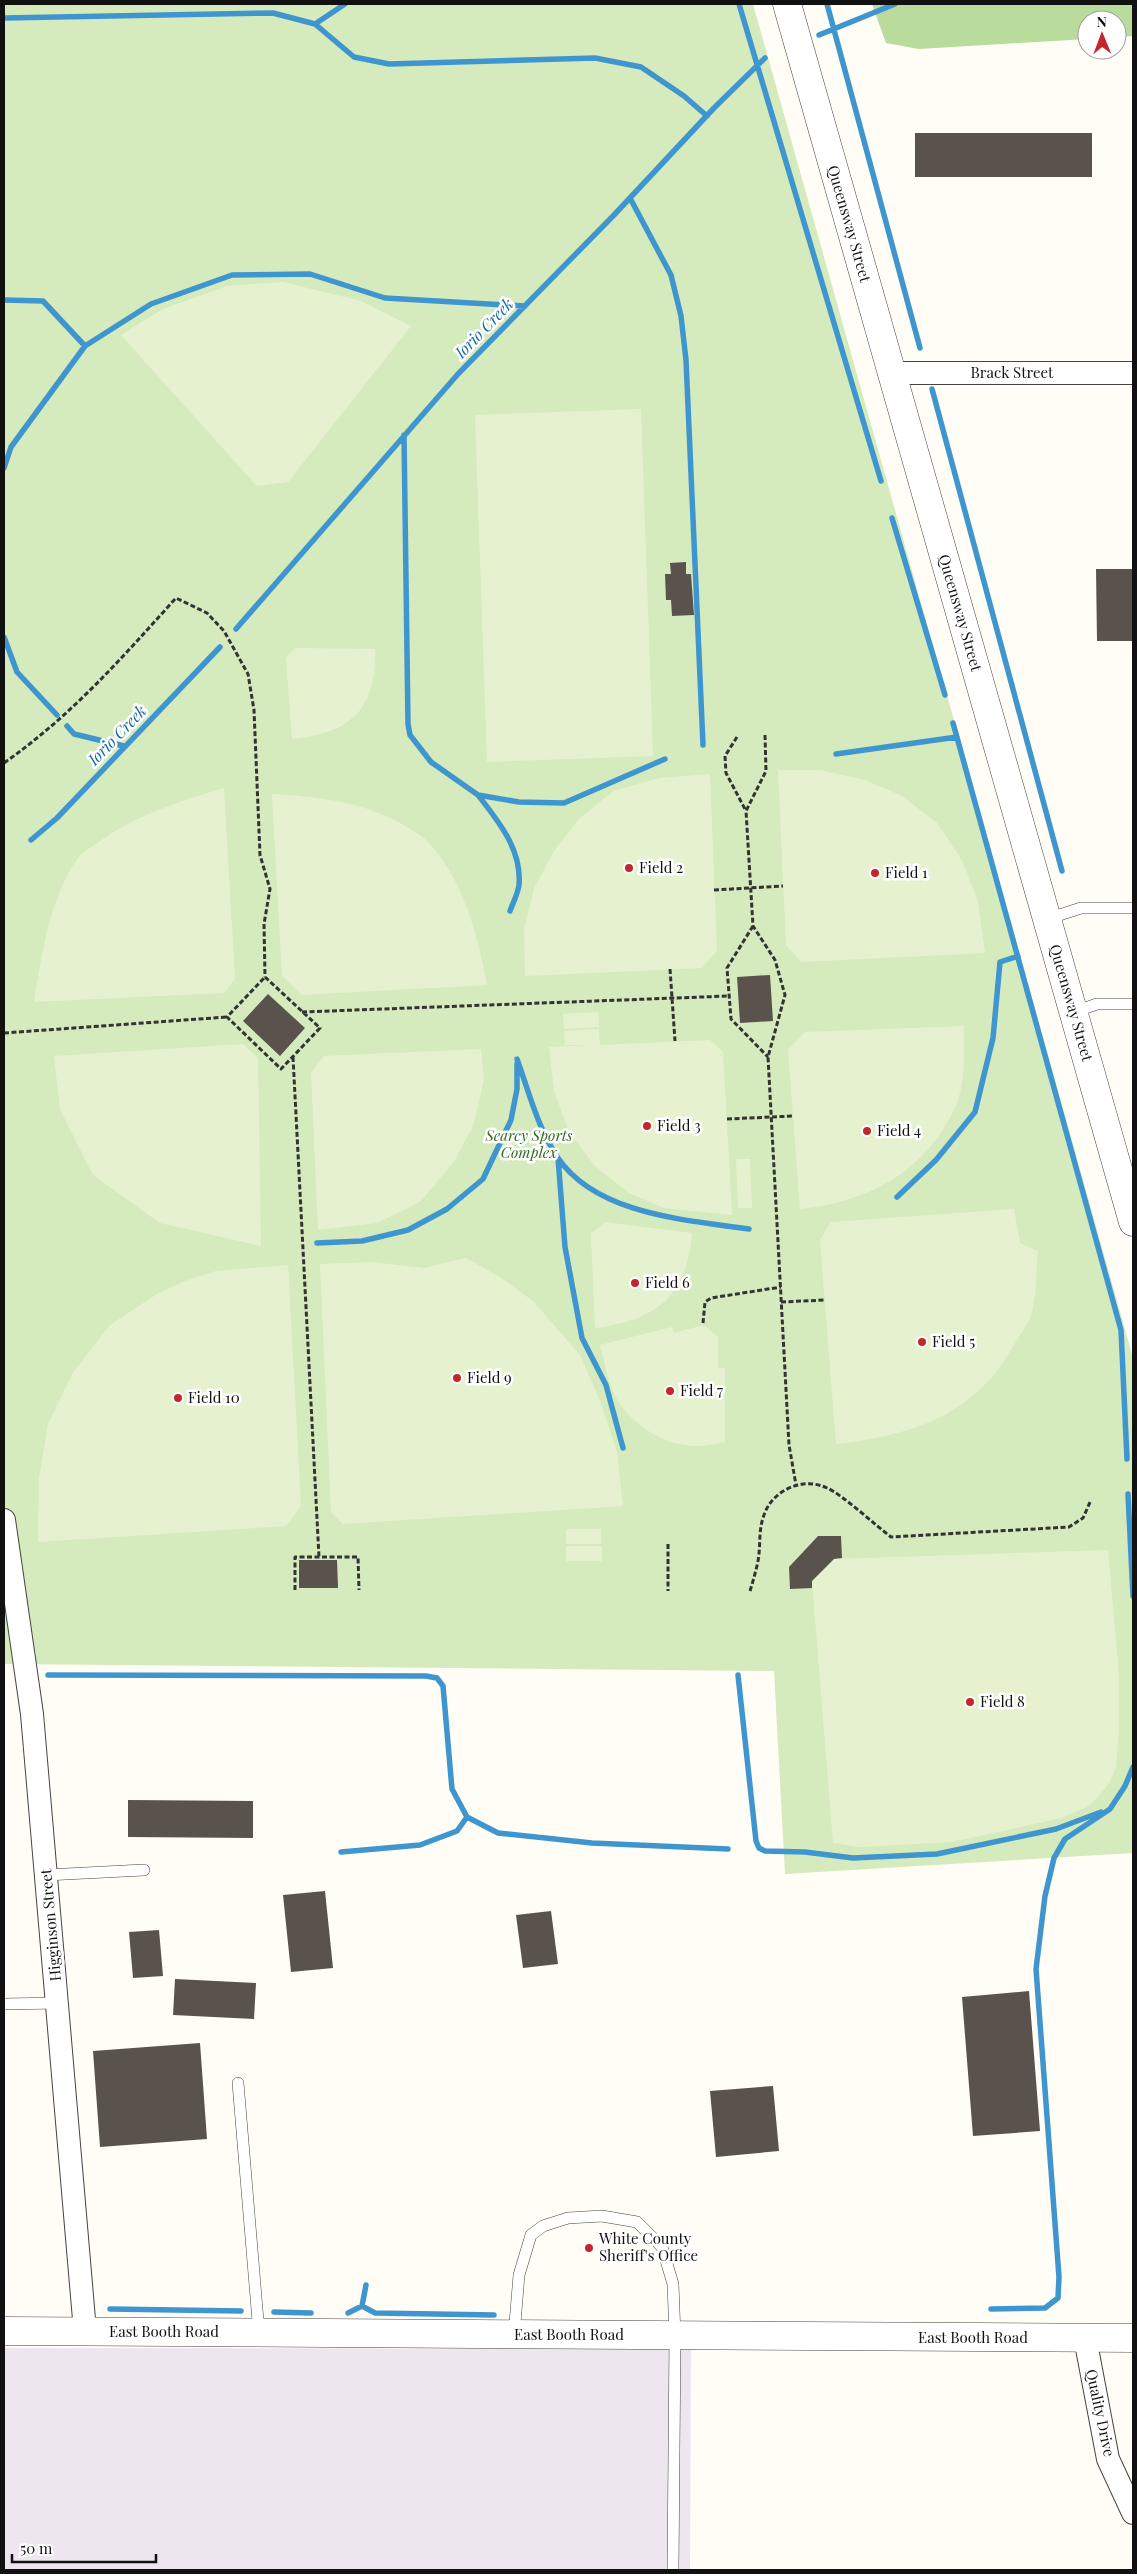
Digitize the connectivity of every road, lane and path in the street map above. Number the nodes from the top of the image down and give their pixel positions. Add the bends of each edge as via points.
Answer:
1 (787, 4) edge
2 (892, 373) junction
3 (1133, 373) edge
4 (765, 735) dead end
5 (737, 737) dead end
6 (4, 763) edge
7 (746, 811) junction
8 (783, 886) dead end
9 (750, 888) junction
10 (714, 890) dead end
11 (1133, 908) edge
12 (1047, 919) junction
13 (753, 926) junction
14 (670, 969) dead end
15 (265, 977) junction
16 (730, 996) junction
17 (672, 998) junction
18 (1133, 1004) edge
19 (302, 1012) junction
20 (1074, 1012) junction
21 (227, 1017) junction
22 (4, 1033) edge
23 (674, 1041) dead end
24 (293, 1057) junction
25 (768, 1057) junction
26 (793, 1116) dead end
27 (772, 1117) junction
28 (727, 1119) dead end
29 (1133, 1222) edge
30 (780, 1287) junction
31 (825, 1300) dead end
32 (781, 1302) junction
33 (703, 1323) dead end
34 (796, 1485) junction
35 (1091, 1500) dead end
36 (4, 1520) edge
37 (668, 1544) dead end
38 (319, 1557) junction
39 (295, 1590) dead end
40 (359, 1590) dead end
41 (668, 1591) dead end
42 (750, 1591) dead end
43 (144, 1870) dead end
44 (46, 1875) junction
45 (58, 2002) junction
46 (4, 2004) edge
47 (238, 2083) dead end
48 (4, 2331) edge
49 (85, 2332) junction
50 (259, 2333) junction
51 (514, 2334) junction
52 (675, 2336) junction
53 (1085, 2338) junction
54 (1133, 2338) edge
55 (1133, 2513) edge
56 (673, 2570) edge

1 - 2 street, Queensway Street
2 - 3 street, Brack Street
2 - 12 street, Queensway Street
4 - 7 path via 766,771
5 - 7 path via 725,756 726,773
6 - 15 path via 65,717 176,598 207,613 233,645 248,674 254,710 261,861 270,897 264,918
7 - 9 path
8 - 9 path
9 - 10 path
9 - 13 path
11 - 12 lane via 1081,908
12 - 20 street, Queensway Street
13 - 16 path via 727,968
13 - 25 path via 775,960 785,995
14 - 17 path
15 - 19 path
15 - 21 path
16 - 17 path
16 - 25 path via 731,1019
17 - 19 path
17 - 23 path
18 - 20 lane via 1097,1004
19 - 24 path via 320,1028
20 - 29 street, Queensway Street
21 - 22 path
21 - 24 path via 281,1069
24 - 38 path
25 - 27 path
26 - 27 path
27 - 28 path
27 - 30 path
30 - 32 path
30 - 33 path via 711,1298 705,1302
31 - 32 path
32 - 34 path via 789,1445
34 - 35 path via 814,1484 827,1488 890,1537 1069,1527 1083,1518
34 - 42 path via 782,1491 764,1514 760,1527 759,1559
36 - 44 street, Higginson Street via 32,1714
37 - 41 path
38 - 39 path via 294,1557
38 - 40 path via 358,1557
43 - 44 lane
44 - 45 street, Higginson Street
45 - 46 lane
45 - 49 street, Higginson Street
47 - 50 lane
48 - 49 street, East Booth Road
49 - 50 street, East Booth Road
50 - 51 street, East Booth Road
51 - 52 street, East Booth Road
51 - 52 lane via 519,2275 532,2235 543,2226 568,2218 602,2216 637,2222 662,2247 673,2284
52 - 53 street, East Booth Road
52 - 56 lane
53 - 54 street, East Booth Road
53 - 55 street, Quality Drive via 1108,2459

